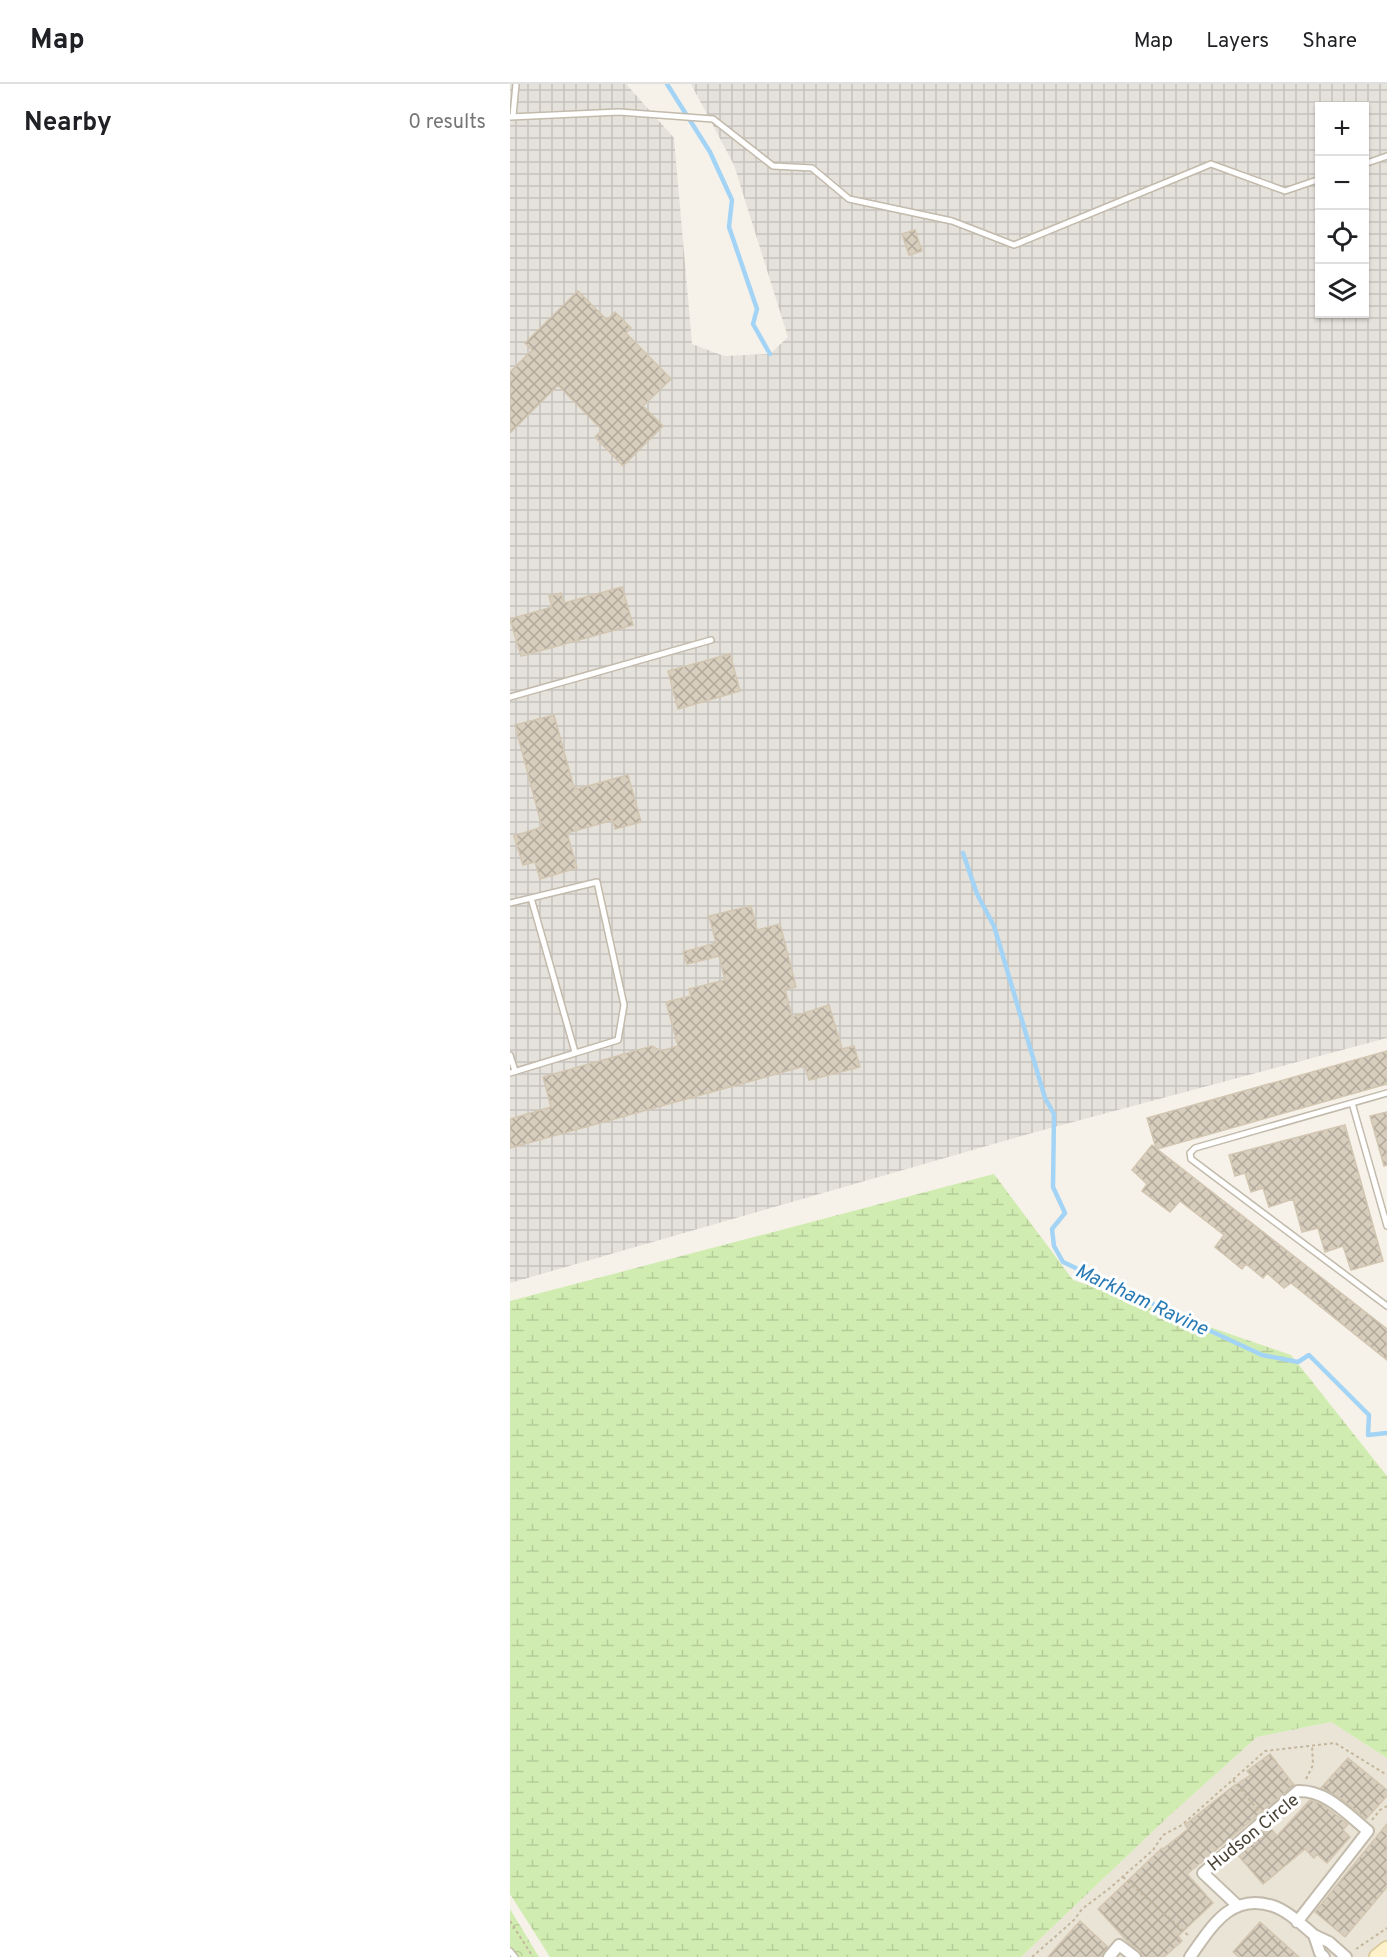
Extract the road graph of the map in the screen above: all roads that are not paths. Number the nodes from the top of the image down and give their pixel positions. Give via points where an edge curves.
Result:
1 (516, 84) edge
2 (511, 117) edge
3 (1387, 156) edge
4 (1369, 163) edge
5 (1315, 181) edge
6 (711, 640) dead end
7 (510, 697) edge
8 (531, 898) junction
9 (510, 903) edge
10 (575, 1052) junction
11 (510, 1055) edge
12 (512, 1072) edge
13 (1387, 1093) edge
14 (1352, 1103) junction
15 (1387, 1226) edge
16 (1387, 1306) edge
17 (1238, 1906) junction
18 (1297, 1922) junction
19 (1314, 1935) junction
20 (1387, 1949) edge
21 (510, 1951) edge
22 (1350, 1953) edge
23 (515, 1957) edge
24 (1109, 1957) edge
25 (1135, 1957) edge
26 (1190, 1957) edge
27 (1324, 1957) edge
28 (1377, 1957) edge

1 - 2 lane
2 - 5 lane via 619,112 713,119 773,166 812,168 849,199 952,221 1014,245 1211,164 1285,191
3 - 4 lane
6 - 7 lane
8 - 9 lane
8 - 10 lane
8 - 10 lane via 597,882 624,1005 618,1040
10 - 12 lane
11 - 12 lane
13 - 14 lane
14 - 15 lane
14 - 16 lane via 1195,1148 1191,1159
17 - 18 street via 1273,1906
17 - 18 street, Hudson Circle via 1203,1873 1298,1791 1323,1795 1368,1831
17 - 26 street via 1222,1914
18 - 19 street
19 - 22 street
19 - 27 street
20 - 28 street
21 - 23 lane
24 - 25 street via 1119,1945

